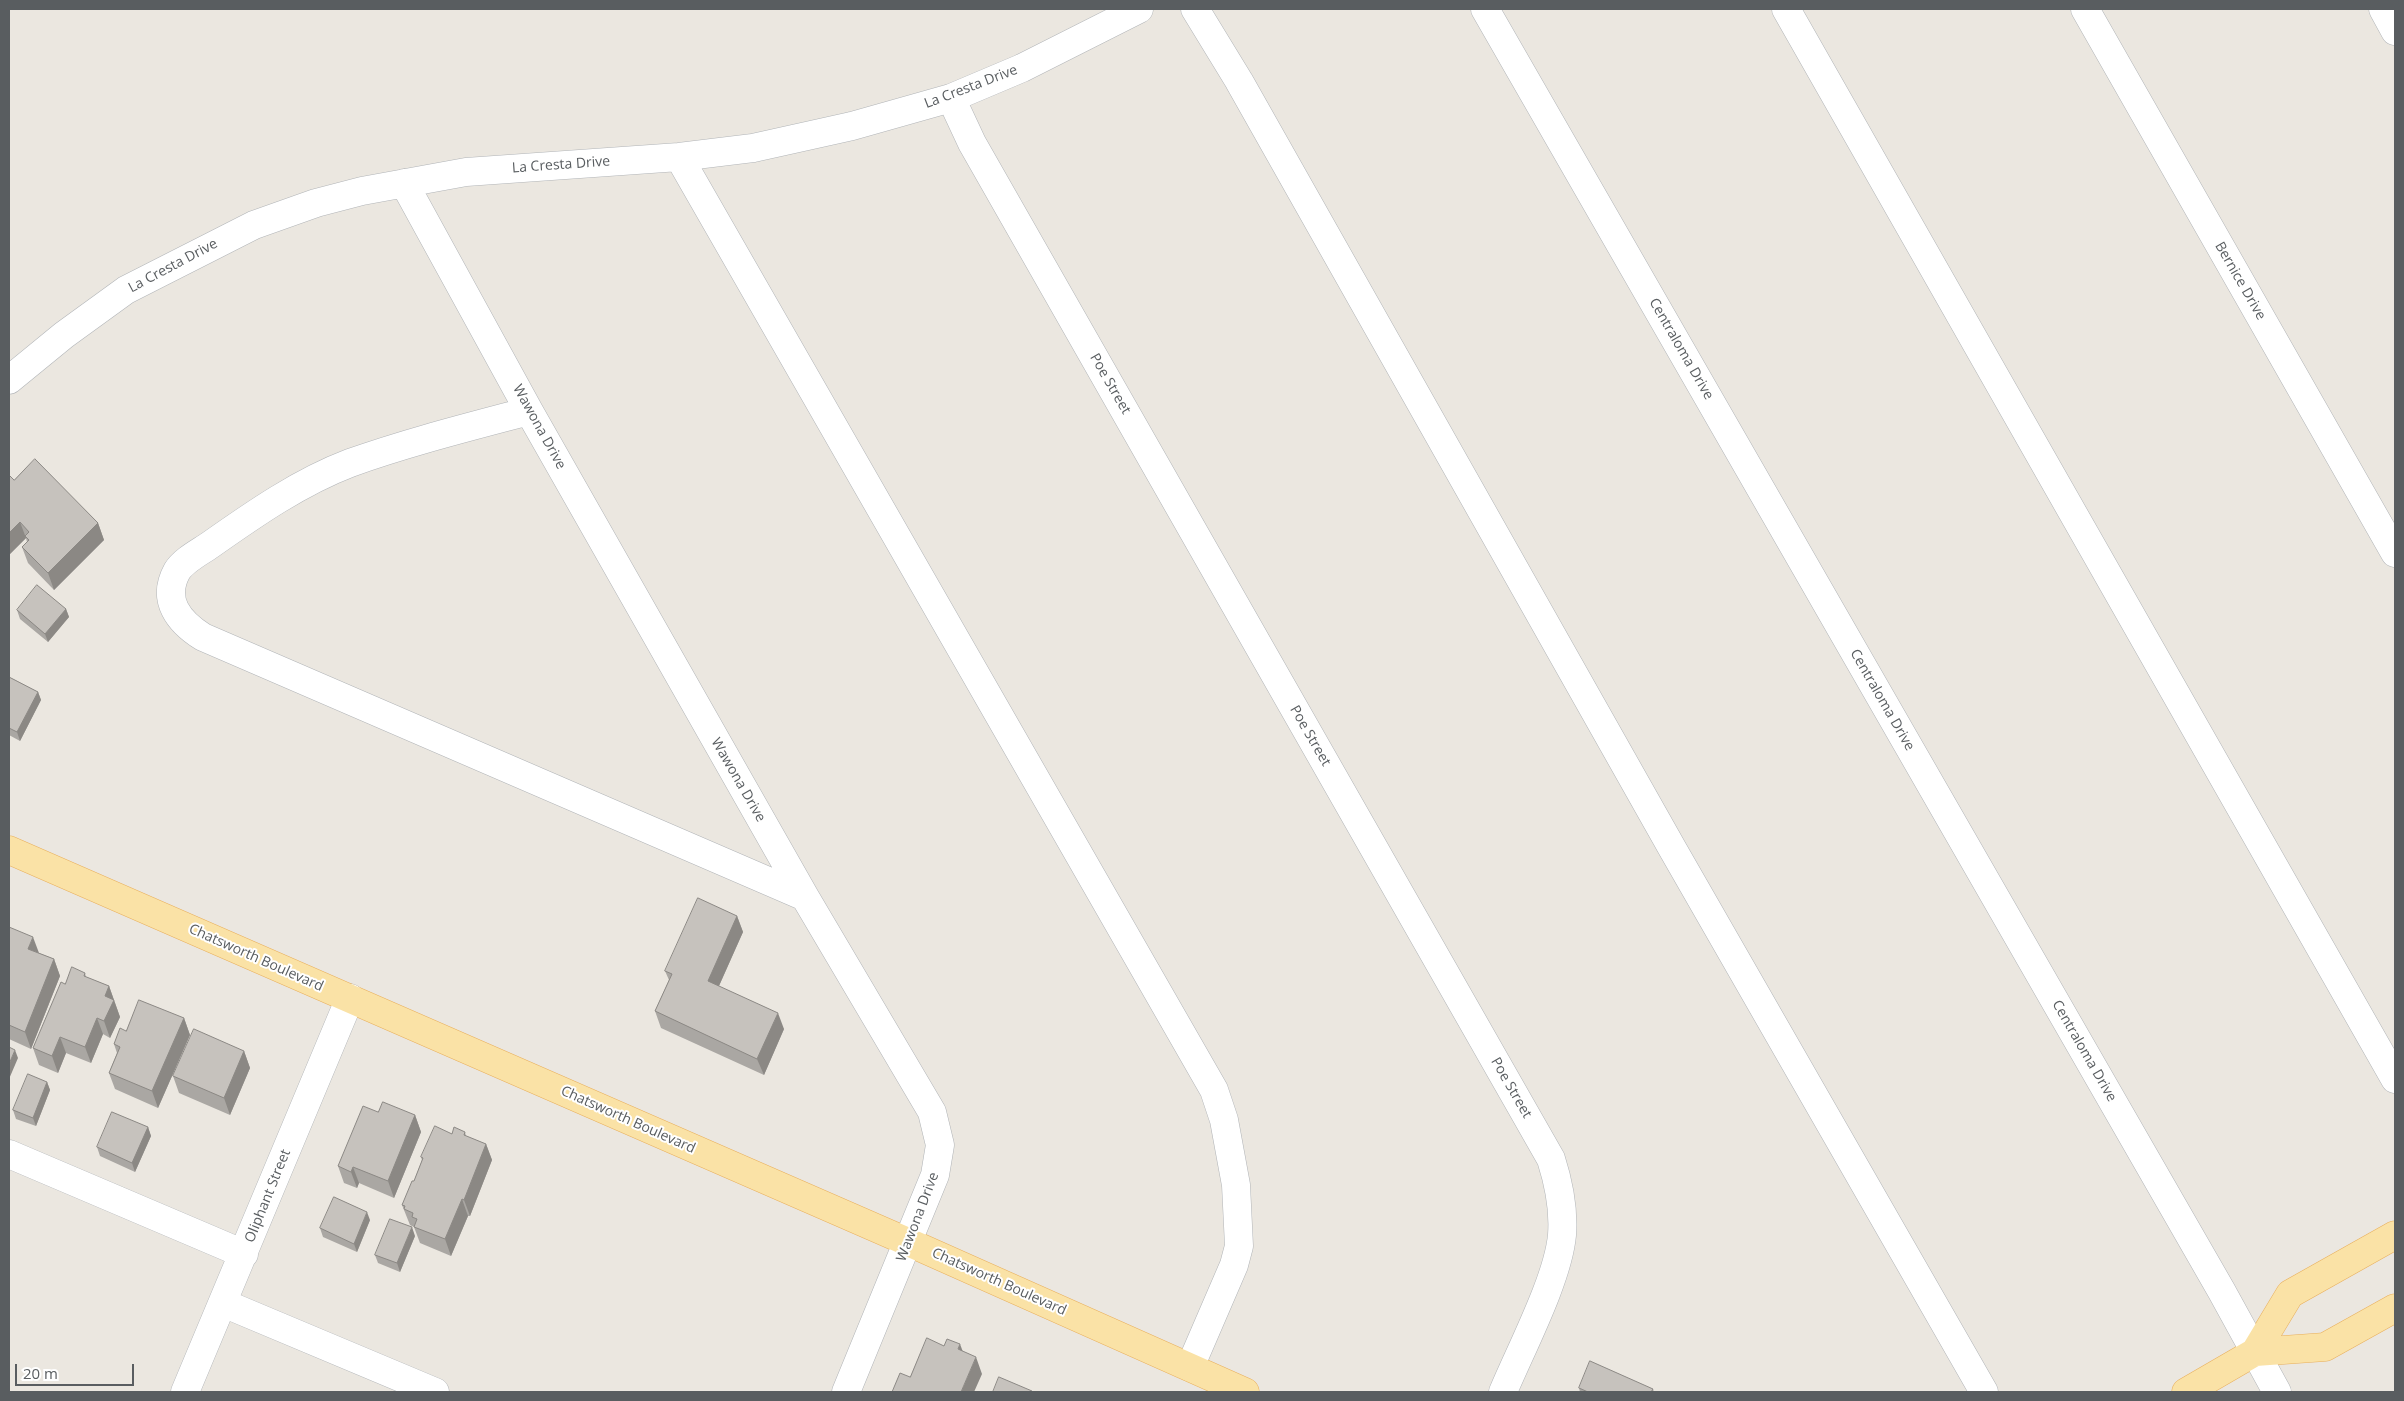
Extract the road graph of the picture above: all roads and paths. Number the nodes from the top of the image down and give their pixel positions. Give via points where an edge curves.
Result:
1 (1139, 9) edge
2 (1195, 9) edge
3 (1485, 9) edge
4 (1786, 9) edge
5 (2085, 9) edge
6 (2383, 9) edge
7 (2395, 31) edge
8 (951, 98) junction
9 (679, 157) junction
10 (404, 183) junction
11 (9, 380) edge
12 (529, 411) junction
13 (2395, 553) edge
14 (9, 850) edge
15 (805, 897) junction
16 (350, 998) junction
17 (2395, 1079) edge
18 (9, 1154) edge
19 (2395, 1235) edge
20 (908, 1242) junction
21 (244, 1254) junction
22 (223, 1303) junction
23 (2395, 1308) edge
24 (2255, 1352) junction
25 (1190, 1368) junction
26 (185, 1392) edge
27 (435, 1392) edge
28 (846, 1392) edge
29 (1245, 1392) edge
30 (1503, 1392) edge
31 (1984, 1392) edge
32 (2186, 1392) edge
33 (2277, 1392) edge

1 - 8 street, La Cresta Drive via 1022,68
2 - 31 street via 1240,81 1672,848
3 - 24 street, Centraloma Drive
4 - 17 street
5 - 13 street, Bernice Drive
6 - 7 street
8 - 9 street, La Cresta Drive via 852,126 753,148
8 - 30 street, Poe Street via 972,143 1551,1159 1561,1198 1562,1235 1544,1294
9 - 10 street, La Cresta Drive via 466,172
9 - 25 street via 1214,1090 1224,1120 1236,1185 1239,1246
10 - 11 street, La Cresta Drive via 316,203 254,225 194,254 126,290
10 - 12 street, Wawona Drive
12 - 15 street, Wawona Drive
12 - 15 street via 404,445 348,464 293,490 178,569 171,592 179,618 203,637
14 - 16 main road, Chatsworth Boulevard
15 - 20 street, Wawona Drive via 928,1102 936,1124 940,1146 938,1166
16 - 20 main road, Chatsworth Boulevard
16 - 21 street, Oliphant Street
18 - 21 street
19 - 24 main road via 2290,1294
20 - 25 main road, Chatsworth Boulevard
20 - 28 street, Wawona Drive
21 - 22 street, Oliphant Street
22 - 26 street, Oliphant Street
22 - 27 street
23 - 24 main road via 2325,1347
24 - 32 main road
24 - 33 street, Centraloma Drive
25 - 29 main road, Chatsworth Boulevard

